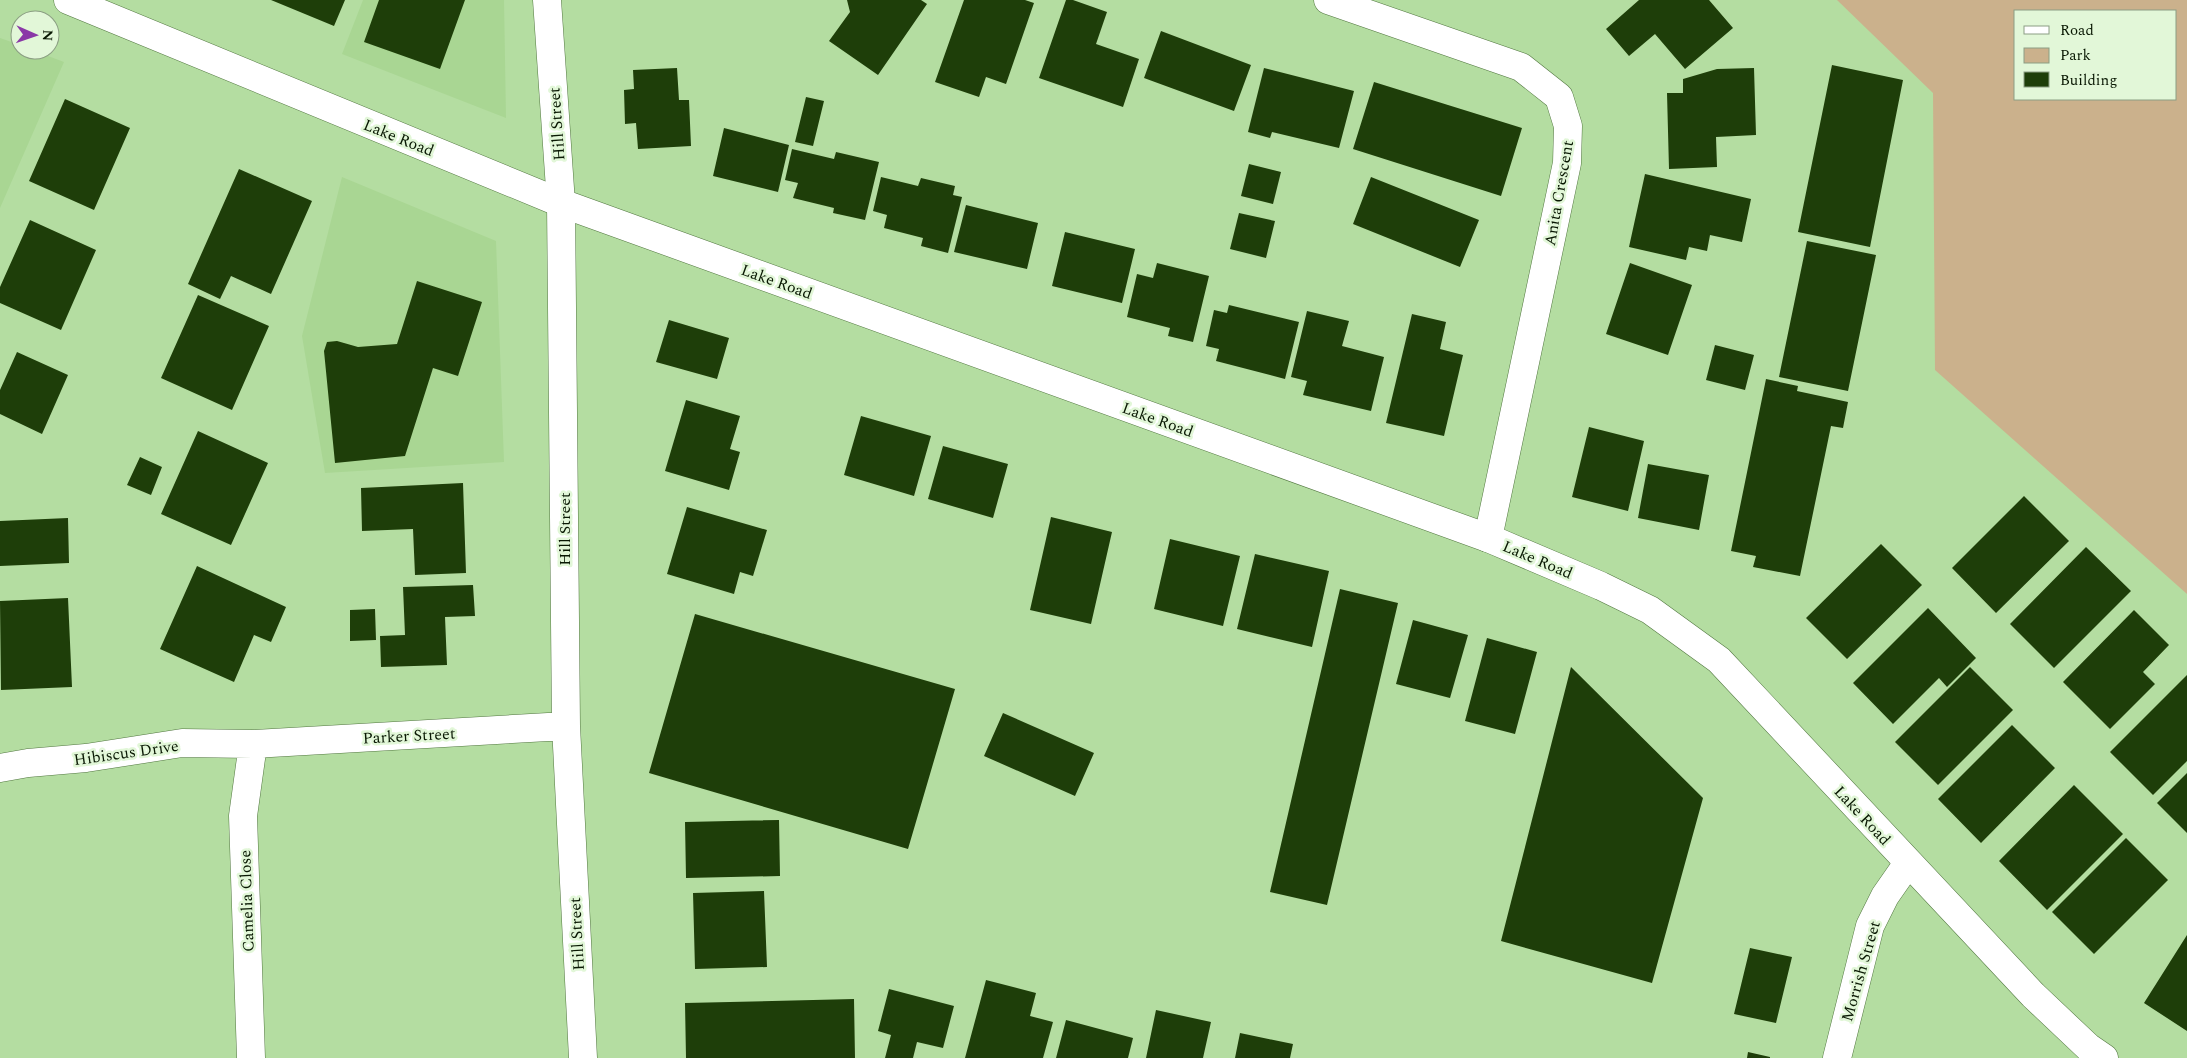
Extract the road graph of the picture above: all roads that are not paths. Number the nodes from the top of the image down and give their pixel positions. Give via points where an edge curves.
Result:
1 (68, 0) edge
2 (548, 0) edge
3 (1328, 0) edge
4 (561, 203) junction
5 (1488, 538) junction
6 (566, 726) junction
7 (253, 744) junction
8 (0, 768) edge
9 (1908, 863) junction
10 (251, 1058) edge
11 (583, 1058) edge
12 (1837, 1058) edge
13 (2104, 1058) edge

1 - 4 street, Lake Road
2 - 4 street, Hill Street
3 - 5 street, Anita Crescent via 1521,67 1559,97 1568,126 1566,162
4 - 5 street, Lake Road
4 - 6 street, Hill Street
5 - 9 street, Lake Road via 1650,610 1718,660
6 - 7 street, Parker Street
6 - 11 street, Hill Street
7 - 8 street, Hibiscus Drive via 182,743
7 - 10 street, Camelia Close via 243,816
9 - 12 street, Morrish Street via 1885,896 1870,926
9 - 13 street, Lake Road via 2033,994

